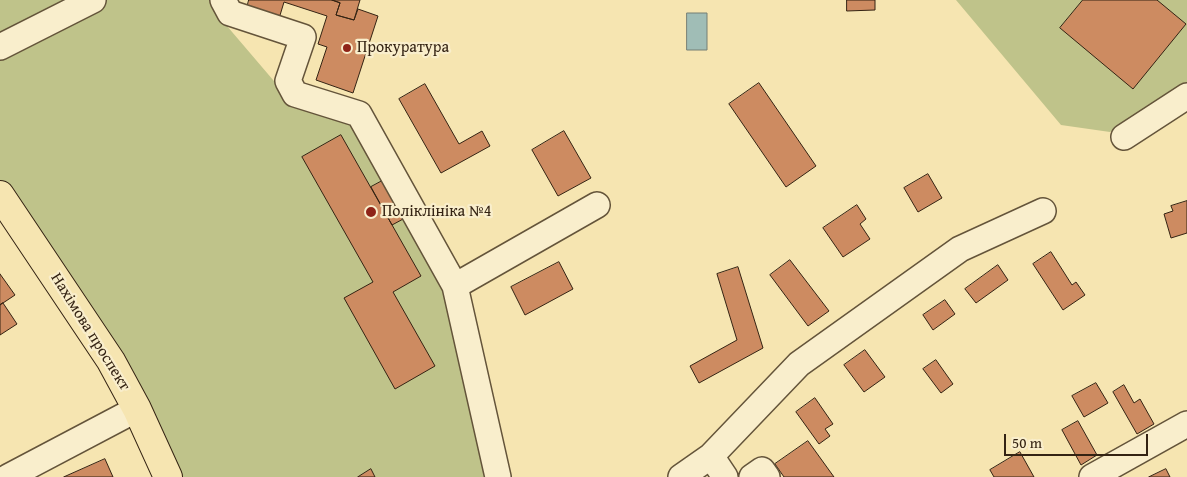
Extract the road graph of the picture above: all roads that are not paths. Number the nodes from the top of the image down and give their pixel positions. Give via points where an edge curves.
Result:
1 (93, 0) edge
2 (223, 0) edge
3 (0, 47) edge
4 (1187, 96) edge
5 (1124, 137) dead end
6 (0, 195) edge
7 (597, 205) dead end
8 (1043, 211) dead end
9 (455, 286) junction
10 (137, 409) junction
11 (1187, 424) edge
12 (711, 456) junction
13 (8, 477) edge
14 (168, 477) edge
15 (498, 477) edge
16 (680, 477) edge
17 (725, 477) edge
18 (752, 477) edge
19 (767, 477) edge
20 (1092, 477) edge

1 - 3 street
2 - 9 street via 230,13 303,37 288,81 295,94 359,114
4 - 5 street
6 - 10 main road, Нахімова проспект via 111,361
7 - 9 street
8 - 12 street via 960,248 799,364
9 - 15 street
10 - 13 street
10 - 14 main road, Нахімова проспект
11 - 20 street
12 - 16 street
12 - 17 street
18 - 19 street via 762,470

